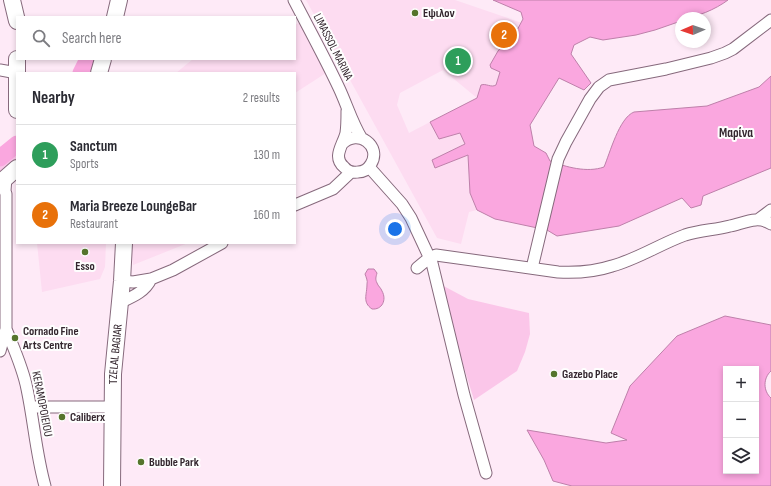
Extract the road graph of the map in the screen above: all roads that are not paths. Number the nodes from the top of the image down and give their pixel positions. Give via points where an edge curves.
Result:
1 (12, 0) edge
2 (119, 0) edge
3 (294, 0) edge
4 (114, 16) edge
5 (16, 17) edge
6 (771, 20) edge
7 (18, 60) edge
8 (103, 60) edge
9 (0, 70) edge
10 (17, 72) edge
11 (99, 72) edge
12 (16, 73) edge
13 (347, 106) junction
14 (362, 138) junction
15 (342, 144) junction
16 (369, 167) junction
17 (351, 172) junction
18 (8, 176) edge
19 (296, 205) edge
20 (771, 210) edge
21 (759, 219) junction
22 (771, 224) edge
23 (124, 244) edge
24 (220, 244) edge
25 (429, 258) junction
26 (3, 266) edge
27 (417, 268) dead end
28 (532, 268) junction
29 (152, 279) junction
30 (122, 281) junction
31 (119, 303) junction
32 (3, 335) edge
33 (0, 351) edge
34 (31, 407) junction
35 (112, 407) junction
36 (113, 466) junction
37 (484, 474) dead end
38 (45, 486) edge
39 (112, 486) edge
40 (117, 486) edge

1 - 5 main road
2 - 4 main road
3 - 13 street, LIMASSOL MARINA
6 - 28 street via 733,49 718,55 604,82 590,99 558,159
7 - 10 main road
8 - 11 main road
9 - 12 street
13 - 14 street, LIMASSOL MARINA
13 - 15 street, LIMASSOL MARINA via 346,129
14 - 15 street via 352,138
14 - 16 street, LIMASSOL MARINA via 373,150 373,159
15 - 17 street, LIMASSOL MARINA via 338,158
16 - 17 street via 360,172
16 - 25 street via 408,213
17 - 19 street via 333,189
18 - 26 street via 5,191
20 - 21 street
21 - 22 street
21 - 28 street via 687,235 628,261 592,271 571,273
23 - 30 main road, TZELAL BAGIAR
24 - 29 street
25 - 27 street
25 - 28 street via 436,255
25 - 37 street via 428,264 460,397
26 - 32 street
29 - 30 street
29 - 31 street via 148,287
30 - 31 main road, TZELAL BAGIAR
31 - 35 main road, TZELAL BAGIAR
32 - 33 street
32 - 34 street, KERAMOPOIEIOU via 22,367
34 - 35 street
34 - 38 street, KERAMOPOIEIOU
35 - 36 main road, TZELAL BAGIAR
36 - 39 main road, TZELAL BAGIAR
36 - 40 main road, TZELAL BAGIAR

